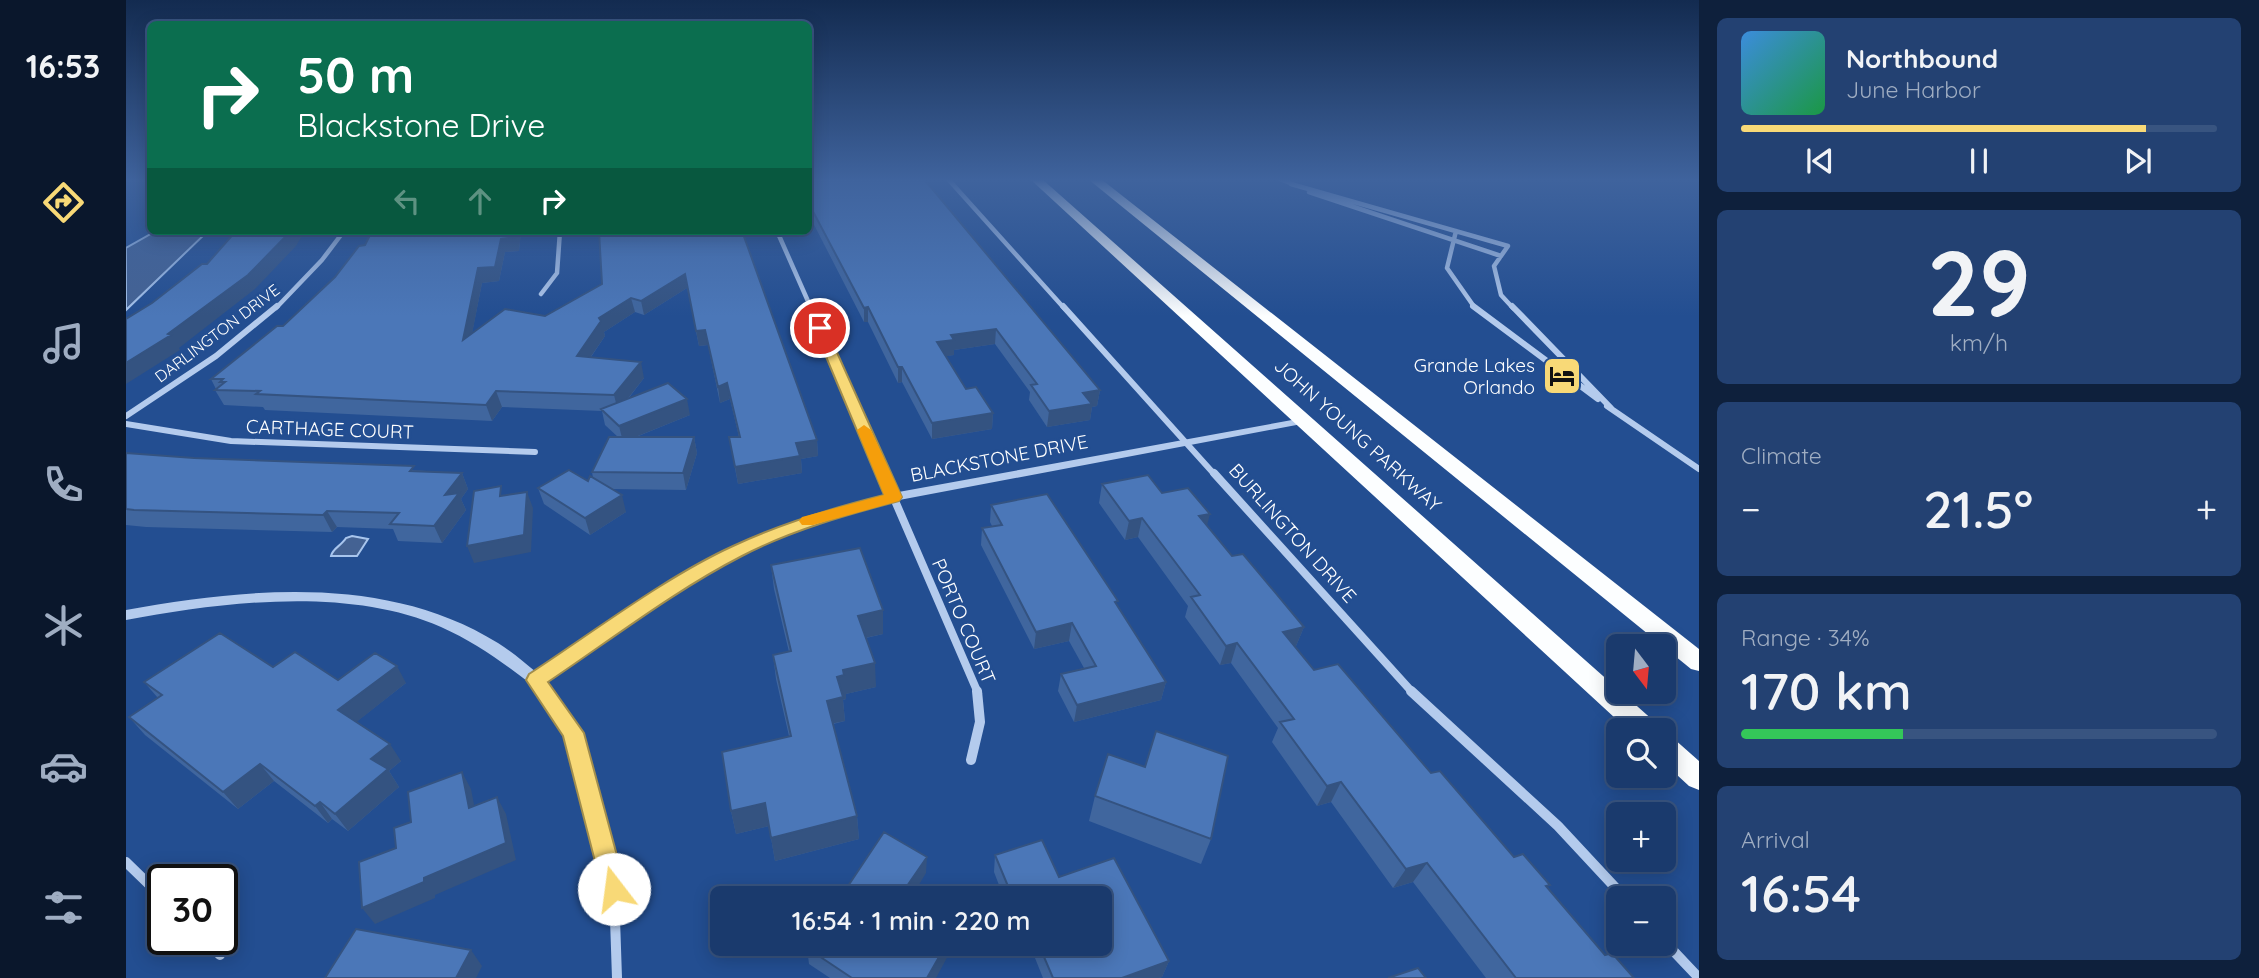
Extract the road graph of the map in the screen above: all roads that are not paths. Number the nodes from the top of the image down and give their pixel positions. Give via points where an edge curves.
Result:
1 (989, 225) edge
2 (1086, 225) edge
3 (1151, 225) edge
4 (1403, 225) edge
5 (1434, 225) edge
6 (1456, 231) junction
7 (341, 235) edge
8 (560, 235) edge
9 (779, 235) edge
10 (1453, 241) junction
11 (1501, 256) junction
12 (541, 294) dead end
13 (1611, 408) junction
14 (126, 416) edge
15 (1303, 421) junction
16 (126, 424) edge
17 (1187, 443) junction
18 (535, 452) dead end
19 (1699, 469) edge
20 (894, 497) junction
21 (126, 615) edge
22 (1699, 662) edge
23 (536, 680) junction
24 (1633, 718) edge
25 (1676, 757) edge
26 (971, 761) dead end
27 (1699, 778) edge
28 (126, 862) edge
29 (147, 882) edge
30 (1614, 886) edge
31 (1676, 953) edge
32 (618, 978) edge
33 (1699, 978) edge

1 - 17 street, BURLINGTON DRIVE
2 - 15 highway, JOHN YOUNG PARKWAY
3 - 22 highway, JOHN YOUNG PARKWAY
4 - 10 street
5 - 6 street
6 - 10 street
6 - 11 street via 1508,246
7 - 14 street, DARLINGTON DRIVE via 278,309
8 - 12 street via 558,272
9 - 20 street, PORTO COURT
10 - 11 street
10 - 13 street via 1447,268 1477,311
11 - 13 street via 1494,266 1501,295
13 - 19 street
15 - 17 street, BLACKSTONE DRIVE
15 - 24 highway, JOHN YOUNG PARKWAY
16 - 18 street, CARTHAGE COURT via 231,441
17 - 20 street, BLACKSTONE DRIVE
17 - 30 street, BURLINGTON DRIVE via 1418,699 1558,826
20 - 23 street, BLACKSTONE DRIVE via 817,518 737,551
20 - 26 street, PORTO COURT via 980,701 979,741
21 - 23 street via 261,597 367,601 423,614 474,634
23 - 32 street via 573,733 614,889
25 - 27 highway
28 - 29 street
31 - 33 street

